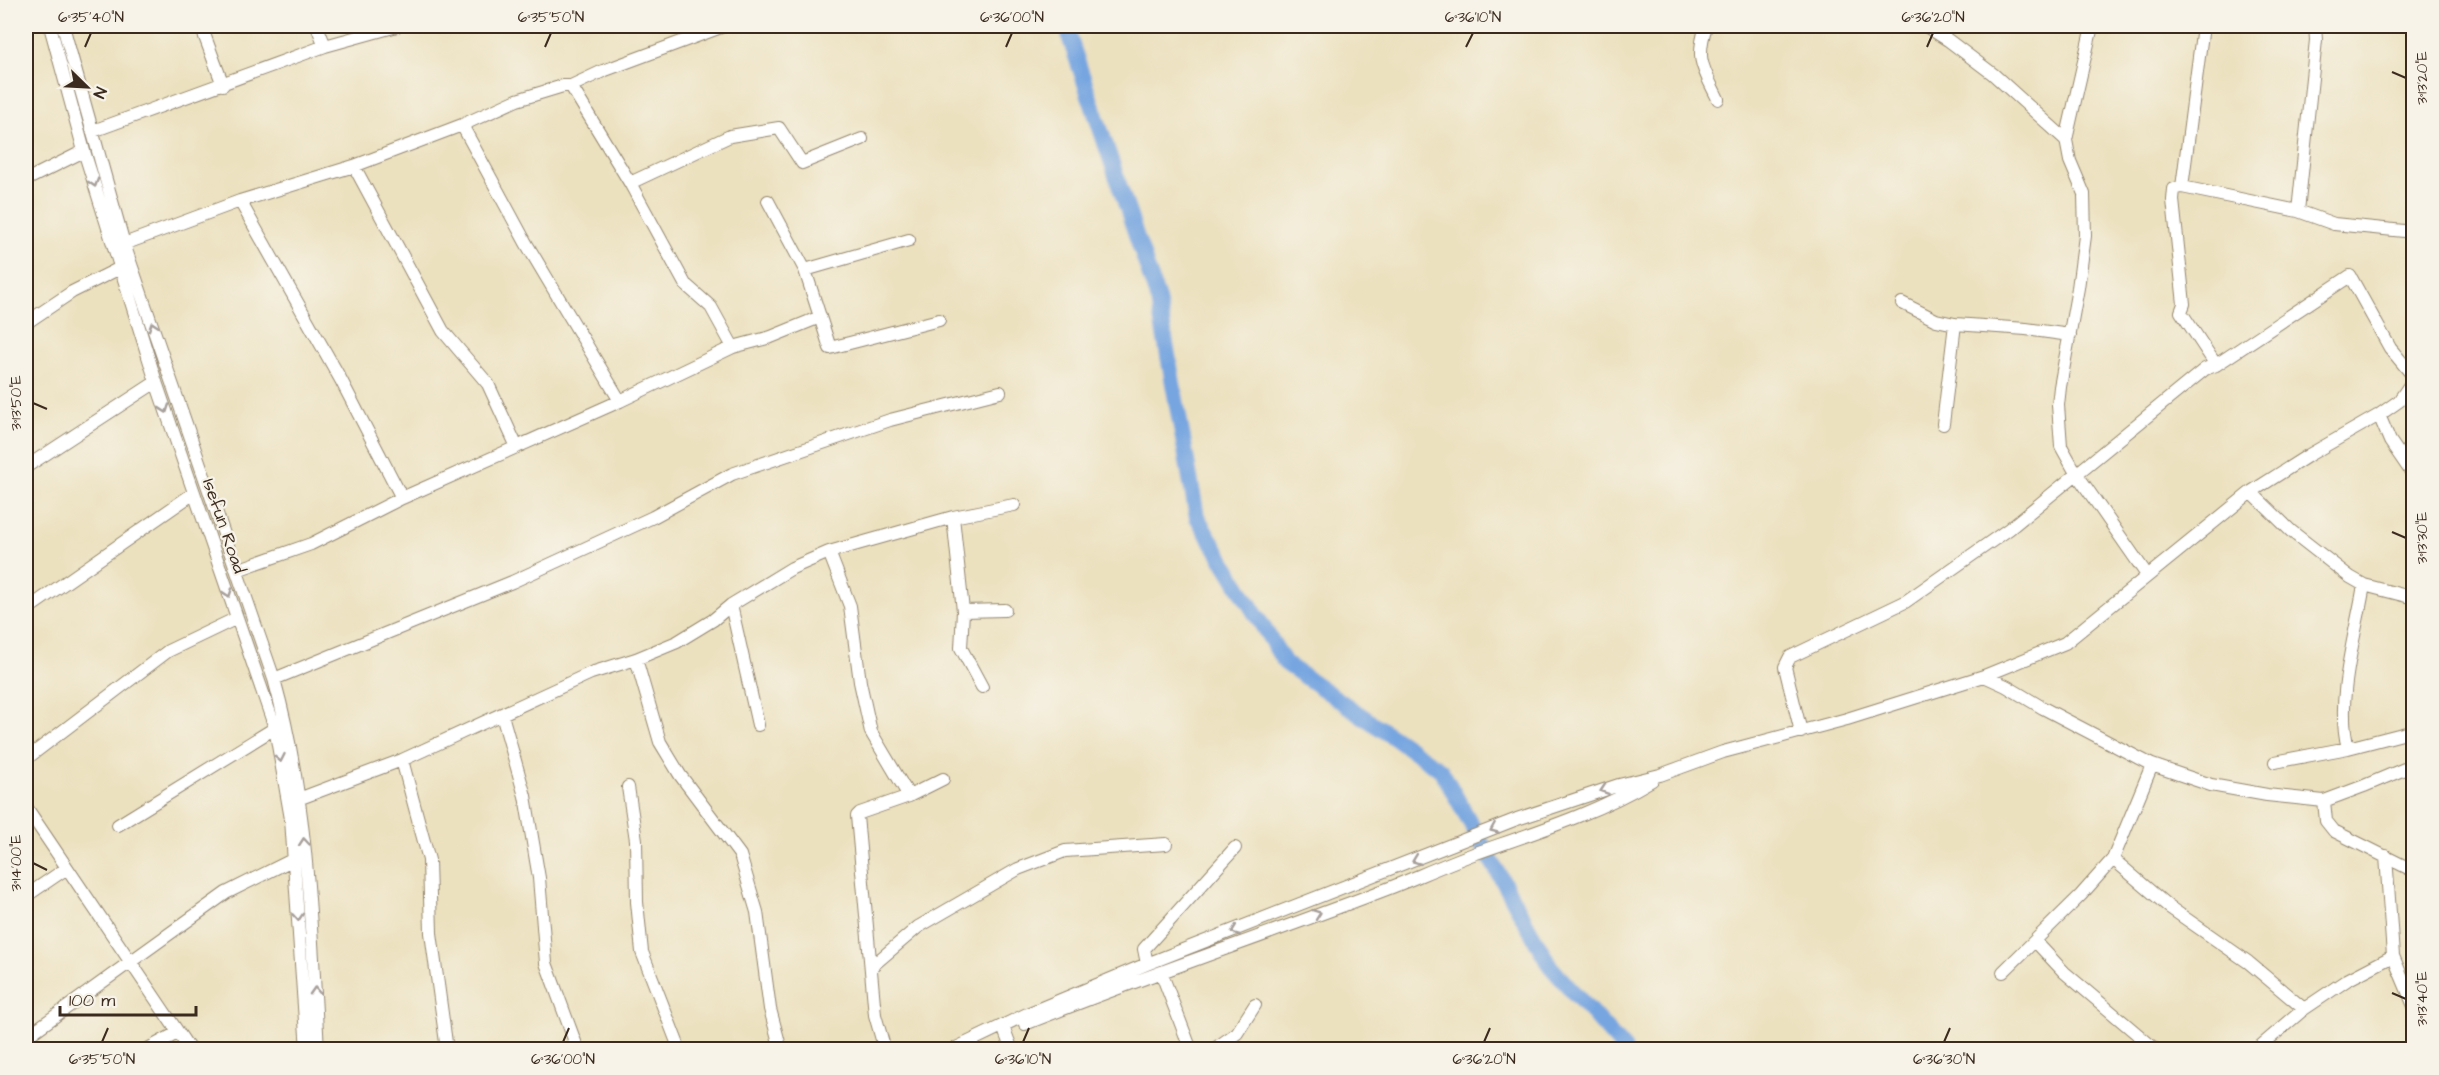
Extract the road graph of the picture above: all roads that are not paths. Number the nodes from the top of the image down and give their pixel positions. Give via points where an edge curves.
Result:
1 (50, 26) edge
2 (63, 26) edge
3 (201, 26) edge
4 (317, 26) edge
5 (397, 26) edge
6 (724, 26) edge
7 (1706, 26) edge
8 (1926, 26) edge
9 (2092, 26) edge
10 (2203, 26) edge
11 (2315, 26) edge
12 (324, 46) junction
13 (223, 85) junction
14 (571, 86) junction
15 (1718, 99) dead end
16 (462, 124) junction
17 (93, 131) junction
18 (862, 139) dead end
19 (2066, 140) junction
20 (84, 151) junction
21 (354, 166) junction
22 (26, 180) edge
23 (630, 183) junction
24 (2182, 187) junction
25 (240, 201) junction
26 (768, 201) dead end
27 (2298, 211) junction
28 (2414, 232) edge
29 (909, 240) dead end
30 (124, 244) junction
31 (120, 268) junction
32 (806, 270) junction
33 (1902, 303) dead end
34 (820, 317) junction
35 (939, 320) dead end
36 (26, 323) edge
37 (1955, 324) junction
38 (2070, 335) junction
39 (733, 347) junction
40 (2216, 365) junction
41 (2414, 378) edge
42 (156, 382) junction
43 (999, 392) dead end
44 (620, 401) junction
45 (2379, 415) junction
46 (1942, 424) dead end
47 (517, 447) junction
48 (26, 467) edge
49 (2076, 473) junction
50 (2414, 476) edge
51 (2251, 492) junction
52 (194, 493) junction
53 (402, 498) junction
54 (1014, 505) dead end
55 (953, 517) junction
56 (829, 552) junction
57 (237, 570) junction
58 (2147, 575) junction
59 (2364, 585) junction
60 (2414, 598) edge
61 (730, 605) junction
62 (26, 610) edge
63 (1005, 610) dead end
64 (963, 611) junction
65 (237, 618) junction
66 (636, 659) junction
67 (1984, 676) junction
68 (274, 679) junction
69 (982, 687) dead end
70 (502, 715) junction
71 (758, 725) dead end
72 (275, 728) junction
73 (2414, 731) edge
74 (1801, 732) junction
75 (2348, 748) junction
76 (26, 759) edge
77 (402, 760) junction
78 (2275, 762) dead end
79 (2152, 765) junction
80 (2414, 765) edge
81 (1660, 775) junction
82 (943, 779) dead end
83 (627, 787) dead end
84 (909, 796) junction
85 (294, 801) junction
86 (2324, 801) junction
87 (26, 807) edge
88 (118, 825) dead end
89 (1166, 844) dead end
90 (1235, 848) dead end
91 (2386, 856) junction
92 (294, 859) junction
93 (2113, 859) junction
94 (67, 867) junction
95 (2414, 871) edge
96 (26, 896) edge
97 (2036, 942) junction
98 (2393, 956) junction
99 (131, 961) junction
100 (1148, 964) junction
101 (871, 967) junction
102 (1161, 972) junction
103 (2003, 972) dead end
104 (1255, 1005) dead end
105 (2414, 1006) edge
106 (2304, 1009) junction
107 (1005, 1032) junction
108 (177, 1033) junction
109 (26, 1037) edge
110 (2262, 1048) edge
111 (146, 1050) edge
112 (190, 1050) edge
113 (307, 1050) edge
114 (318, 1050) edge
115 (447, 1050) edge
116 (578, 1050) edge
117 (680, 1050) edge
118 (781, 1050) edge
119 (885, 1050) edge
120 (952, 1050) edge
121 (969, 1050) edge
122 (1012, 1050) edge
123 (1191, 1050) edge
124 (1214, 1050) edge
125 (2156, 1050) edge

1 - 20 street, Isefun Road
2 - 17 street, Isefun Road
3 - 13 street
4 - 12 street
5 - 12 street
6 - 14 street
7 - 15 street via 1700,62
8 - 19 street via 1993,74
9 - 19 street
10 - 24 street
11 - 27 street
12 - 13 street
13 - 17 street
14 - 16 street via 517,100
14 - 23 street
16 - 21 street
16 - 44 street via 526,243
17 - 30 street, Isefun Road
18 - 23 street via 802,163 779,128 730,136
19 - 38 street via 2084,194 2085,219
20 - 22 street
20 -> 31 street, Isefun Road
21 - 25 street
21 - 47 street via 443,330 488,384
23 - 39 street via 685,284 711,307
24 - 27 street
24 - 40 street via 2174,189 2173,200 2184,303 2181,312
25 - 30 street
25 - 53 street
26 - 32 street
27 - 28 street via 2334,224
29 - 32 street
57 -> 30 street, Isefun Road
31 - 36 street via 72,292
31 - 42 street, Isefun Road
32 - 34 street
33 - 37 street via 1936,320
34 - 35 street via 830,348
34 - 39 street
37 - 38 street
37 - 46 street
38 - 49 street via 2060,387 2059,428 2061,446
39 - 44 street
40 - 41 street via 2350,276 2390,348
40 - 49 street via 2205,369
41 - 45 street via 2398,400
42 - 48 street
42 -> 52 street, Isefun Road
43 - 68 street via 863,428 732,474 653,517 513,582
44 - 47 street
45 - 50 street via 2390,441
45 - 51 street
47 - 53 street
49 - 58 street
49 - 74 street via 2009,530 1905,602 1790,657 1785,667
51 - 58 street
51 - 59 street via 2291,531
52 - 62 street
52 -> 65 street, Isefun Road
53 - 57 street via 311,544
54 - 55 street
55 - 56 street
55 - 64 street
56 - 61 street via 792,568
56 - 84 street via 850,606 871,732
57 - 68 street, Isefun Road
58 - 67 street via 2065,643
59 - 60 street
59 - 75 street via 2343,726
61 - 66 street via 677,642
61 - 71 street
63 - 64 street
64 - 69 street via 961,648
65 - 72 street, Isefun Road
65 - 76 street via 168,651
66 - 70 street via 591,673
66 - 118 street via 660,742 740,855 757,912 770,1010
67 - 74 street
67 - 79 street
68 - 85 street, Isefun Road via 289,731
70 - 77 street
70 - 116 street via 525,796 539,878 546,963
72 -> 85 street, Isefun Road
72 - 88 street
73 - 75 street
74 - 81 street via 1723,752
75 - 78 street
77 - 85 street
77 - 115 street via 429,860 431,933
79 - 86 street via 2211,785
79 - 93 street
80 - 86 street
81 -> 100 street via 1517,819
102 -> 81 street via 1621,799
82 - 84 street
83 - 117 street via 636,840 642,952
84 - 101 street via 857,816
85 - 92 street, Isefun Road
114 -> 85 street, Isefun Road via 311,921
86 - 91 street via 2326,821 2334,831
87 - 94 street
89 - 101 street via 1065,852 1018,869 918,927
90 - 100 street via 1144,949
91 - 95 street
91 - 98 street
92 - 99 street via 226,893
92 -> 113 street, Isefun Road
93 - 97 street
93 - 106 street via 2169,907 2248,962
94 - 96 street
94 - 99 street
97 - 103 street
97 - 125 street via 2064,972
98 - 105 street
98 - 106 street
99 - 108 street
99 - 109 street
100 - 120 street
101 - 119 street via 875,1015
102 - 107 street
102 - 123 street
104 - 124 street via 1237,1034
106 - 110 street
107 - 121 street
107 - 122 street
108 - 111 street
108 - 112 street

